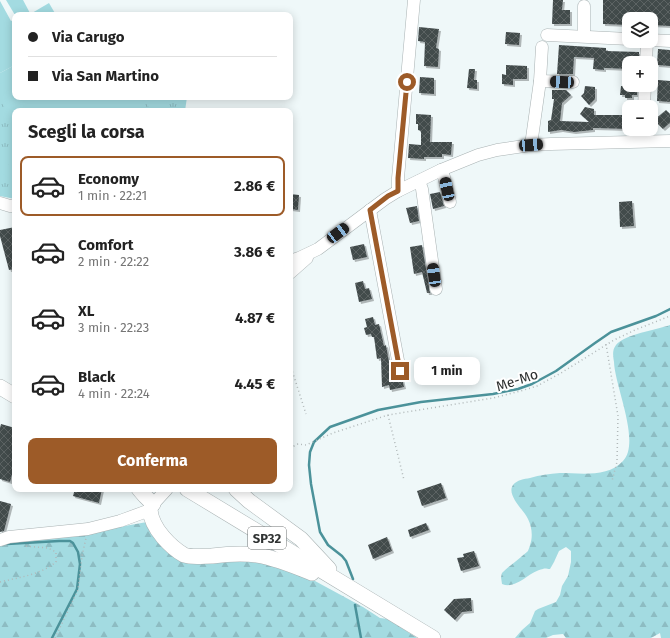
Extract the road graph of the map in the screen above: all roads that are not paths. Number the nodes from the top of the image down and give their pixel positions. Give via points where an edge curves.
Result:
1 (414, 0) edge
2 (584, 6) dead end
3 (546, 35) dead end
4 (584, 36) junction
5 (622, 39) edge
6 (658, 40) edge
7 (670, 41) edge
8 (542, 47) dead end
9 (540, 81) junction
10 (573, 82) dead end
11 (670, 141) edge
12 (531, 145) junction
13 (441, 170) junction
14 (419, 181) junction
15 (398, 191) junction
16 (450, 202) dead end
17 (0, 203) edge
18 (12, 206) edge
19 (370, 210) junction
20 (313, 251) junction
21 (293, 260) edge
22 (293, 270) edge
23 (436, 289) dead end
24 (400, 371) dead end
25 (0, 387) edge
26 (12, 393) edge
27 (142, 492) edge
28 (164, 492) edge
29 (192, 492) edge
30 (239, 492) edge
31 (152, 507) junction
32 (5, 538) edge
33 (348, 586) junction
34 (387, 610) junction
35 (433, 638) edge

1 - 15 street
2 - 4 street
3 - 4 street
4 - 5 street
6 - 7 street
8 - 9 street
9 - 10 street
9 - 12 street
11 - 12 street
12 - 13 street via 484,153
13 - 14 street
13 - 16 street
14 - 15 street
14 - 23 street
15 - 19 street
17 - 18 street
19 - 20 street
19 - 24 street
20 - 21 street
20 - 22 street
25 - 26 main road
27 - 31 main road
28 - 31 street
29 - 33 main road, SP32
30 - 33 main road via 301,539 323,564
31 - 32 street via 120,521 88,529
31 - 34 main road via 152,520 161,534 175,549 184,554 195,557 242,554 268,558 298,567 377,610
33 - 34 main road, SP32
34 - 35 main road, SP32

